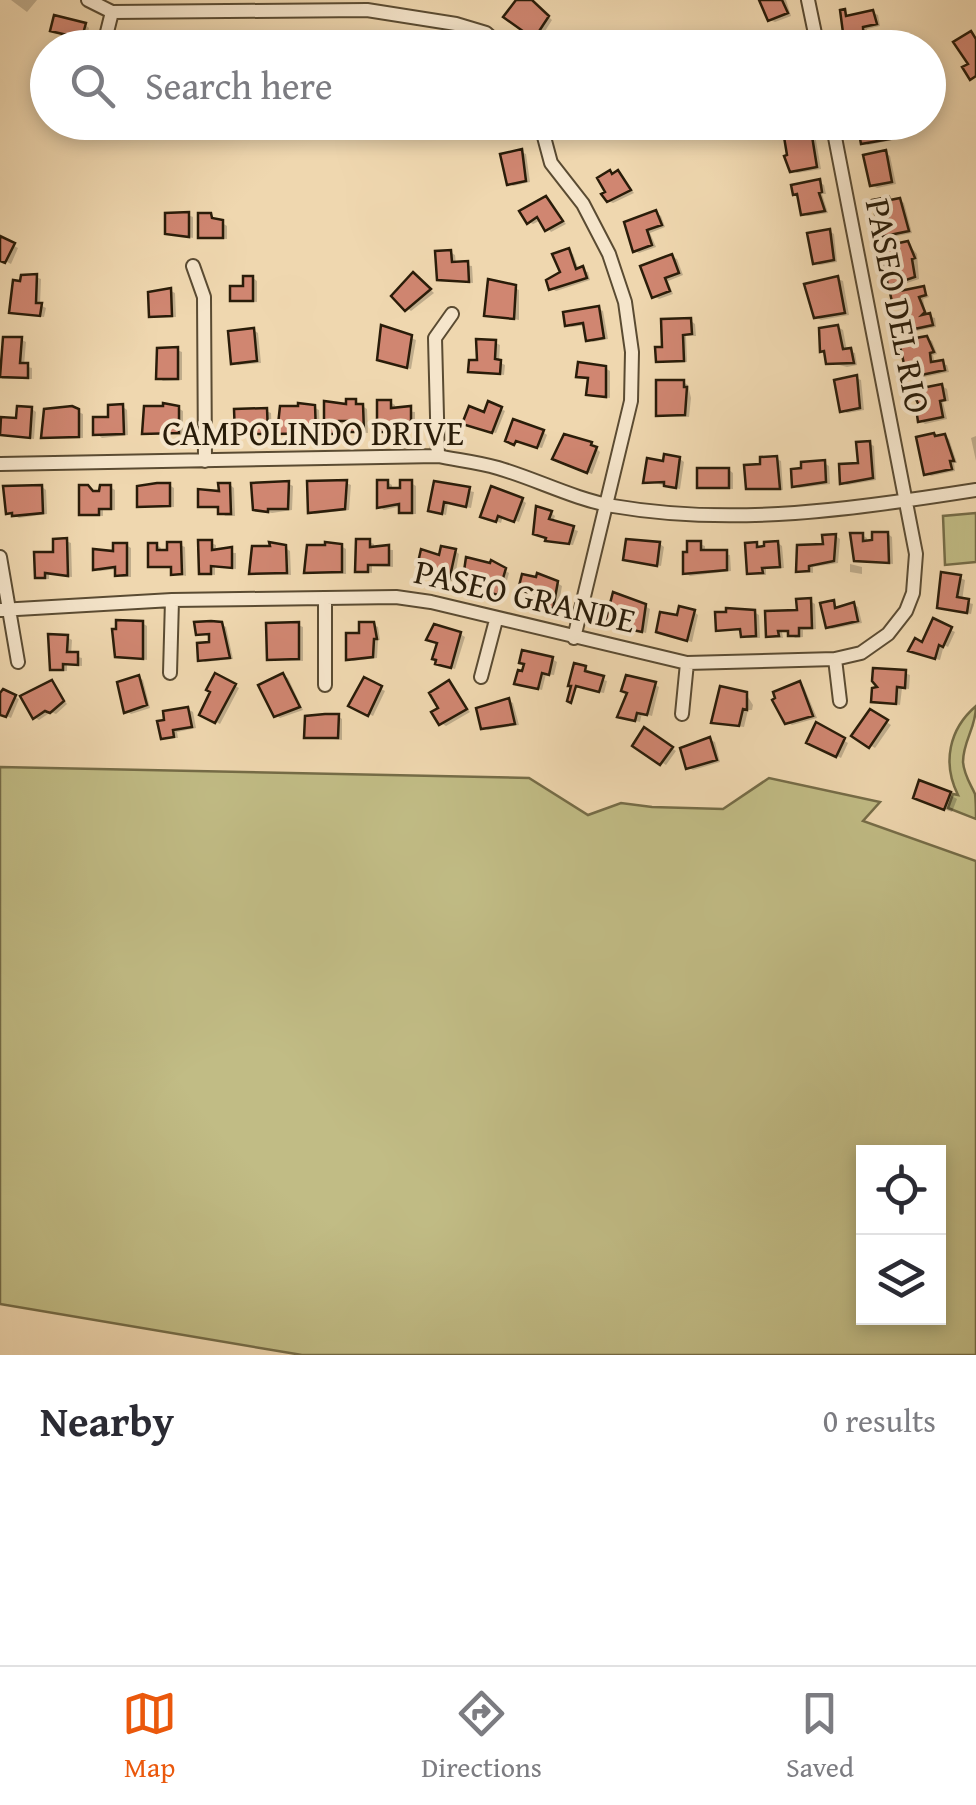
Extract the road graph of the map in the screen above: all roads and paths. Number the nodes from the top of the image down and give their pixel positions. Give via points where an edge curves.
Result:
1 (88, 0) edge
2 (808, 0) edge
3 (279, 5) edge
4 (112, 12) junction
5 (108, 30) edge
6 (474, 30) edge
7 (814, 30) edge
8 (545, 140) edge
9 (835, 140) edge
10 (193, 266) dead end
11 (452, 314) dead end
12 (438, 456) junction
13 (205, 461) junction
14 (0, 464) edge
15 (976, 490) edge
16 (905, 501) junction
17 (607, 505) junction
18 (0, 557) edge
19 (325, 598) junction
20 (172, 600) junction
21 (5, 610) edge
22 (496, 620) junction
23 (574, 638) junction
24 (835, 659) junction
25 (18, 662) dead end
26 (687, 663) junction
27 (170, 673) dead end
28 (482, 677) dead end
29 (325, 684) dead end
30 (840, 701) dead end
31 (682, 714) dead end

1 - 4 street
2 - 7 street
3 - 4 street
3 - 6 street via 367,10
4 - 5 street
8 - 17 street via 551,163 583,204 608,254 625,302 631,401
9 - 16 street, PASEO DEL RIO
10 - 13 street via 204,296
11 - 12 street via 435,338
12 - 13 street, CAMPOLINDO DRIVE
12 - 17 street, CAMPOLINDO DRIVE via 494,466
13 - 14 street, CAMPOLINDO DRIVE
15 - 16 street, CAMPOLINDO DRIVE
16 - 17 street, CAMPOLINDO DRIVE via 717,517
16 - 24 street, PASEO GRANDE via 916,554 906,611 888,634
17 - 23 street
18 - 21 street
19 - 20 street, PASEO GRANDE
19 - 22 street, PASEO GRANDE via 396,597
19 - 29 street
20 - 21 street, PASEO GRANDE
20 - 27 street
21 - 25 street
22 - 23 street, PASEO GRANDE
22 - 28 street
23 - 26 street, PASEO GRANDE
24 - 26 street, PASEO GRANDE
24 - 30 street
26 - 31 street

